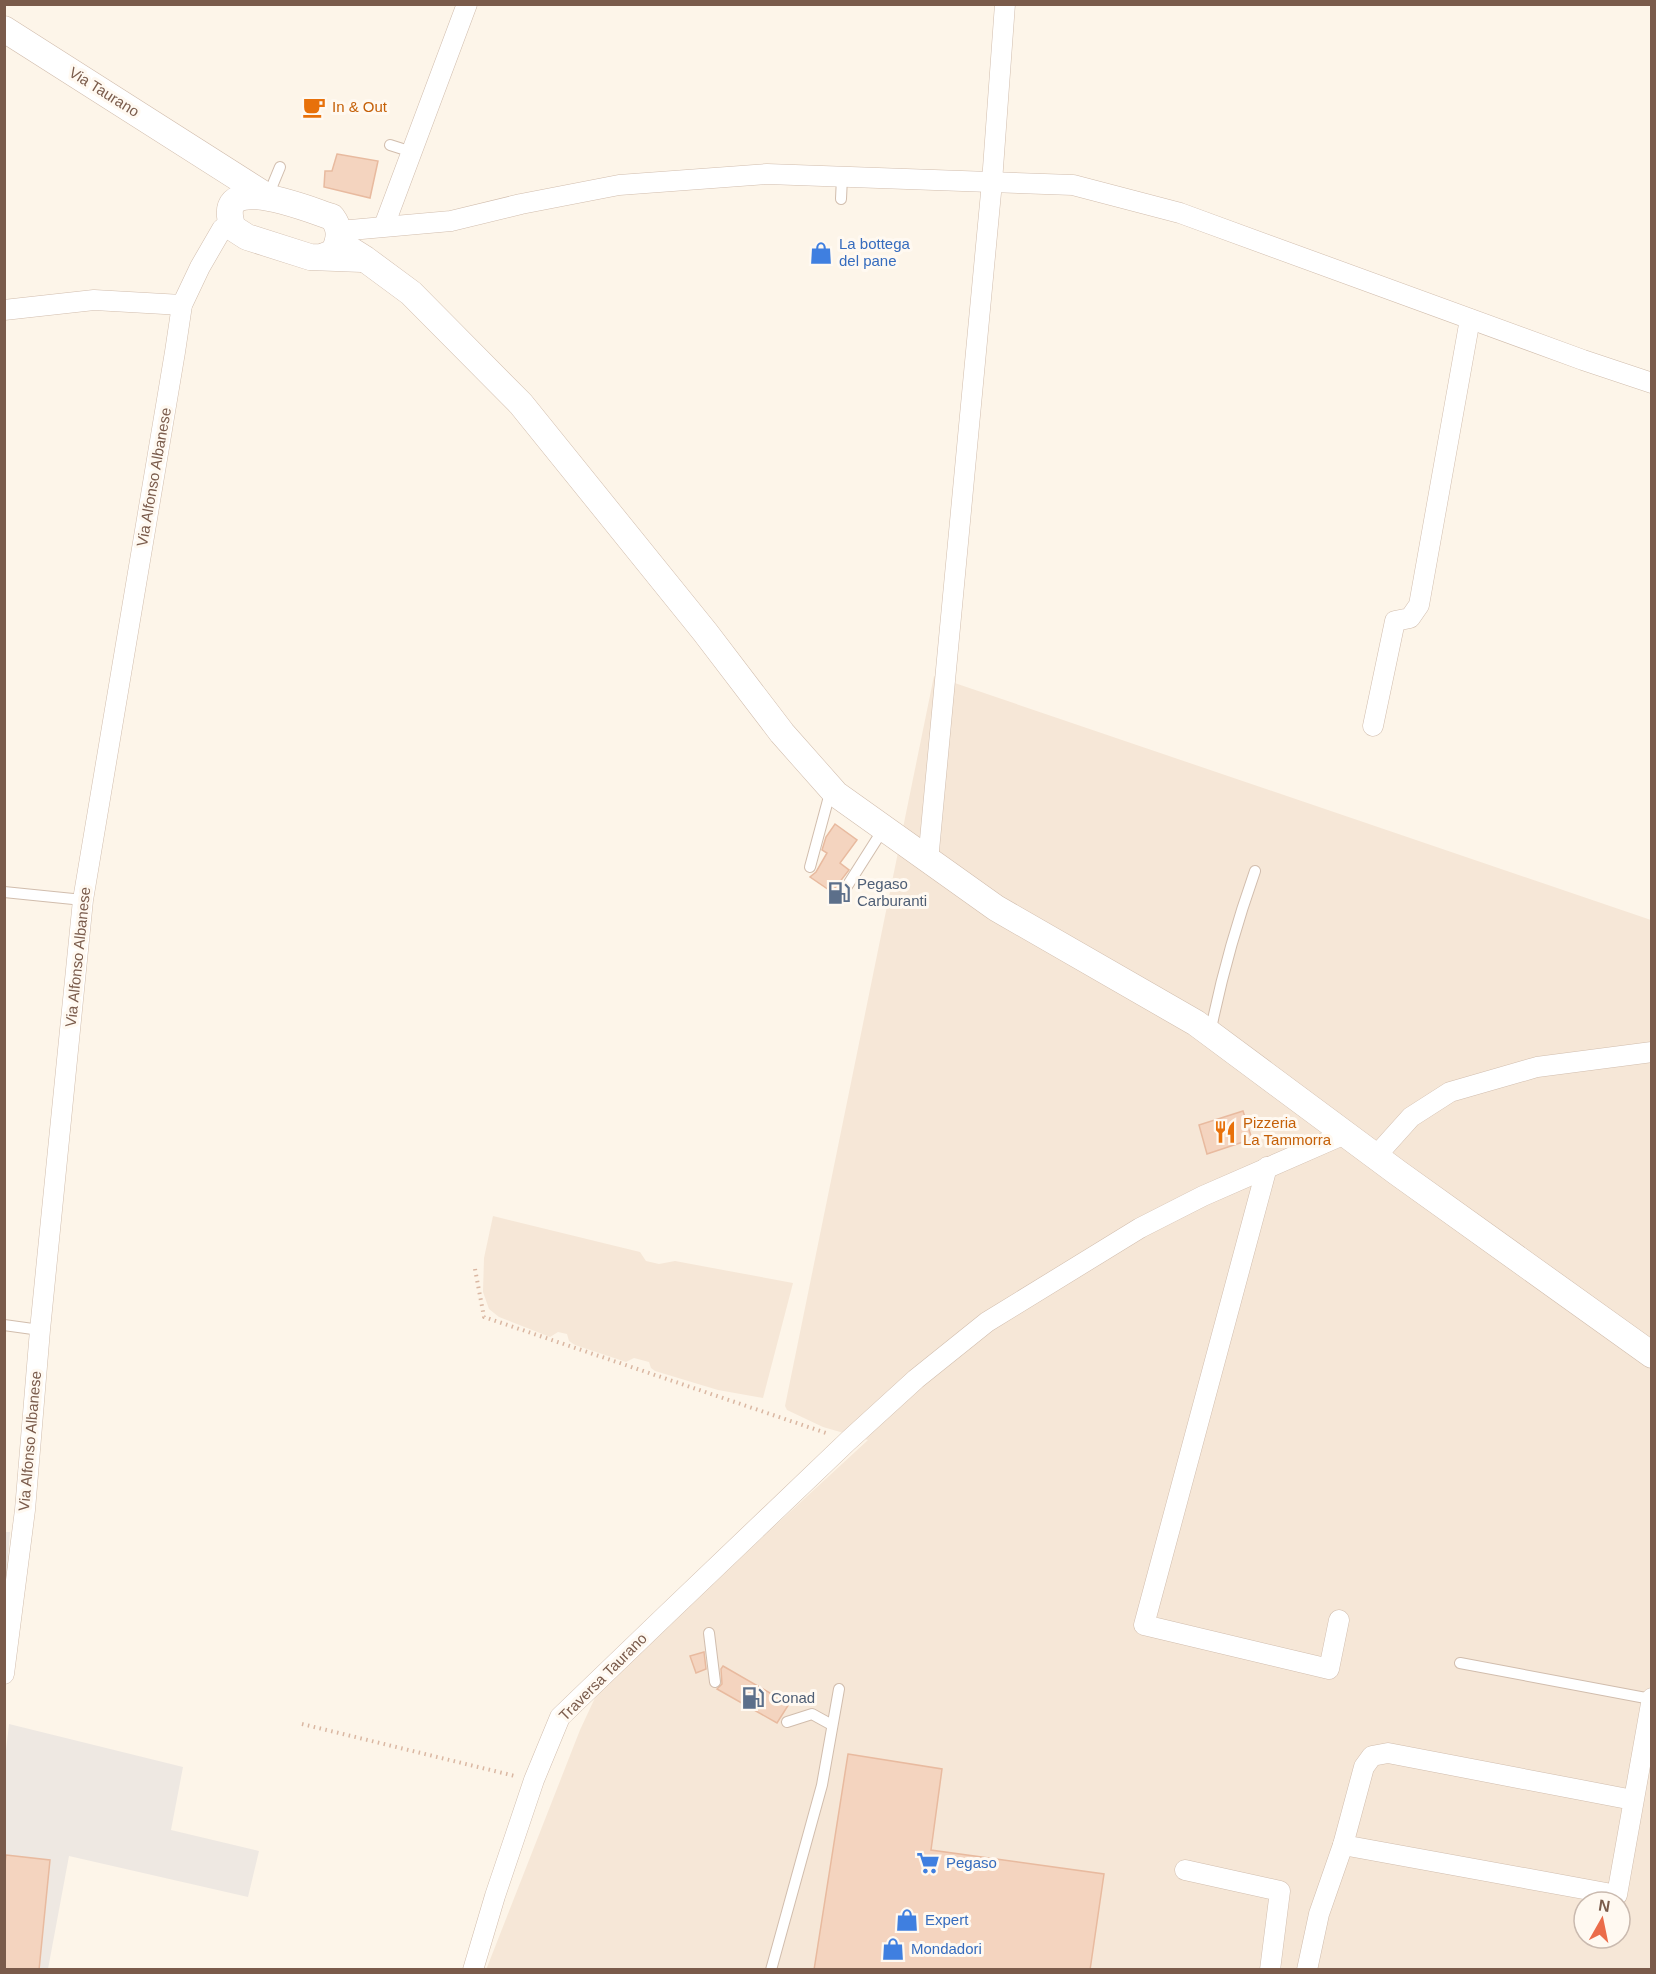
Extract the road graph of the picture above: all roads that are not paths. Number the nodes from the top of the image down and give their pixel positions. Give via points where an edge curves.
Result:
1 (467, 4) edge
2 (1005, 4) edge
3 (4, 29) edge
4 (390, 146) dead end
5 (412, 152) junction
6 (203, 154) junction
7 (280, 167) dead end
8 (843, 177) junction
9 (992, 182) junction
10 (268, 197) junction
11 (841, 199) dead end
12 (236, 222) junction
13 (381, 226) junction
14 (333, 237) junction
15 (370, 263) junction
16 (182, 305) junction
17 (4, 310) edge
18 (1470, 319) junction
19 (1620, 373) junction
20 (1652, 375) edge
21 (1652, 382) edge
22 (1373, 726) dead end
23 (831, 789) junction
24 (888, 832) junction
25 (928, 861) junction
26 (810, 867) dead end
27 (1255, 871) dead end
28 (844, 891) dead end
29 (4, 892) edge
30 (83, 900) junction
31 (1210, 1034) junction
32 (1652, 1052) edge
33 (1345, 1134) junction
34 (1376, 1156) junction
35 (1267, 1167) junction
36 (4, 1325) edge
37 (40, 1330) junction
38 (1652, 1355) edge
39 (1339, 1620) dead end
40 (709, 1633) dead end
41 (1460, 1663) dead end
42 (4, 1674) edge
43 (715, 1682) dead end
44 (839, 1689) dead end
45 (1651, 1699) edge
46 (787, 1722) dead end
47 (832, 1725) junction
48 (1634, 1800) junction
49 (1343, 1845) junction
50 (1185, 1870) dead end
51 (474, 1970) edge
52 (771, 1970) edge
53 (1270, 1970) edge
54 (1307, 1970) edge

1 - 5 street
2 - 9 street
3 - 6 street, Via Taurano
4 - 5 lane
5 - 13 street
6 - 10 street, Via Taurano
6 - 12 street, Via Taurano via 217,171
7 - 10 lane
8 - 9 street
8 - 11 lane
8 - 13 street via 768,174 619,185 451,221
9 - 18 street via 1073,185 1180,213
9 - 25 street
10 - 12 street via 238,198
10 - 14 street
12 - 14 street via 310,257
12 - 16 street, Via Alfonso Albanese via 209,251
13 - 14 street
13 - 15 street via 371,245
14 - 15 street
15 - 23 street via 411,293 521,404 782,733
16 - 17 street via 94,300
16 - 30 street, Via Alfonso Albanese
18 - 19 street
18 - 22 street via 1419,605 1410,618 1395,621
19 - 20 street
19 - 21 street
23 - 24 street
23 - 26 lane
24 - 25 street
24 - 28 lane via 877,839
25 - 31 street via 996,908
27 - 31 lane via 1232,939
29 - 30 lane
30 - 37 street, Via Alfonso Albanese
31 - 33 street via 1286,1095
32 - 34 street via 1537,1067 1450,1092 1411,1117
33 - 34 street
33 - 35 street, Traversa Taurano
34 - 38 street
35 - 39 street via 1144,1625 1329,1669
35 - 51 street, Traversa Taurano via 1140,1228 987,1322 915,1379 842,1446 560,1717 534,1780
36 - 37 lane
37 - 42 street, Via Alfonso Albanese via 25,1510
40 - 43 lane
41 - 45 lane
44 - 47 lane
45 - 48 street
46 - 47 lane via 812,1714
47 - 52 lane via 822,1785
48 - 49 street via 1388,1753 1372,1756 1364,1767
48 - 49 street via 1617,1895
49 - 54 street via 1319,1914
50 - 53 street via 1280,1891

